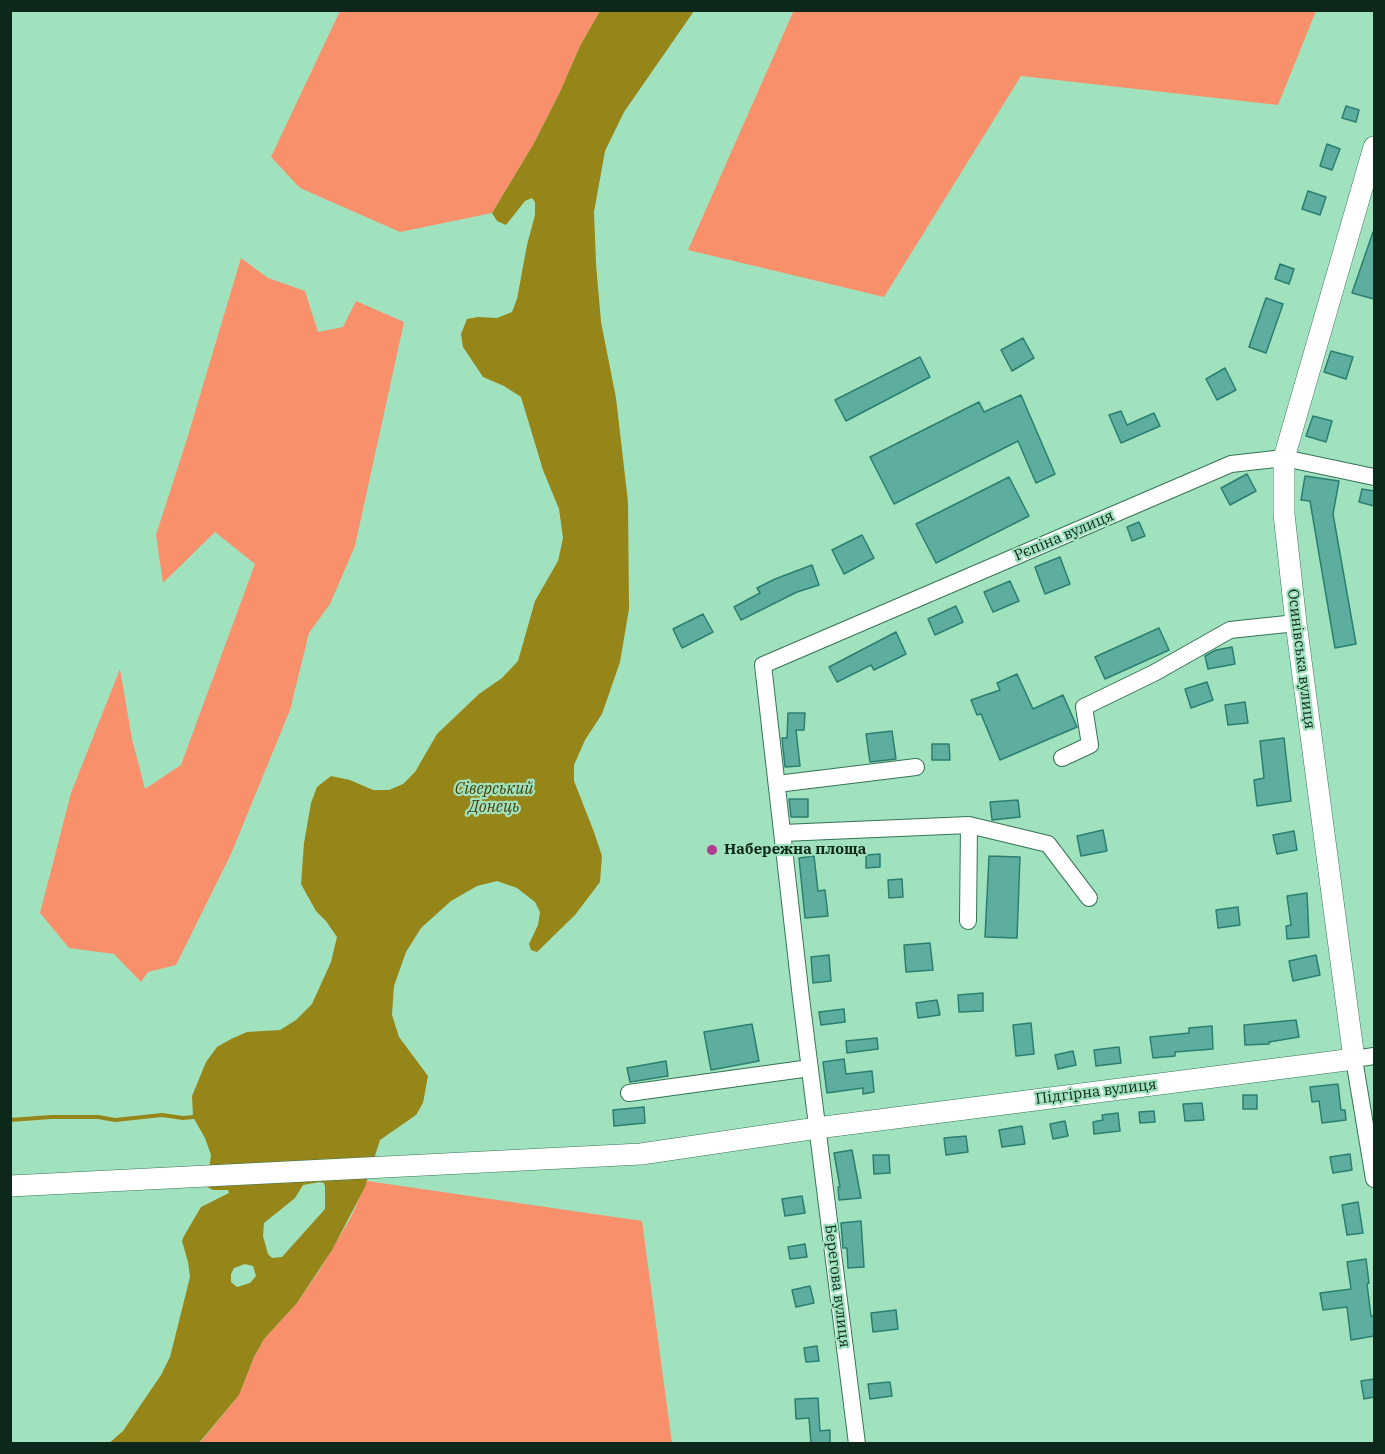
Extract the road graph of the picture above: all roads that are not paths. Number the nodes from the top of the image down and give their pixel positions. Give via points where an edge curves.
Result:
1 (1374, 147) edge
2 (1284, 458) junction
3 (1374, 477) edge
4 (1296, 622) junction
5 (1062, 758) dead end
6 (916, 767) dead end
7 (777, 784) junction
8 (969, 825) junction
9 (783, 833) junction
10 (1089, 897) dead end
11 (968, 921) dead end
12 (1364, 1057) edge
13 (810, 1068) junction
14 (629, 1093) dead end
15 (817, 1128) junction
16 (1374, 1179) edge
17 (10, 1186) edge
18 (857, 1443) edge

1 - 2 main road, Осинівська вулиця
2 - 3 street, Рєпіна вулиця
2 - 4 main road, Осинівська вулиця via 1284,514
2 - 7 street, Рєпіна вулиця via 1231,465 763,665
4 - 5 street via 1230,630 1084,707 1089,745
4 - 12 main road, Осинівська вулиця
6 - 7 street
7 - 9 street
8 - 9 street
8 - 10 street via 1048,844
8 - 11 street
9 - 13 street
12 - 15 main road, Підгірна вулиця
12 - 16 street, Осинівська вулиця
13 - 14 street
13 - 15 street
15 - 17 main road, Підгірна вулиця via 641,1154
15 - 18 street, Берегова вулиця

